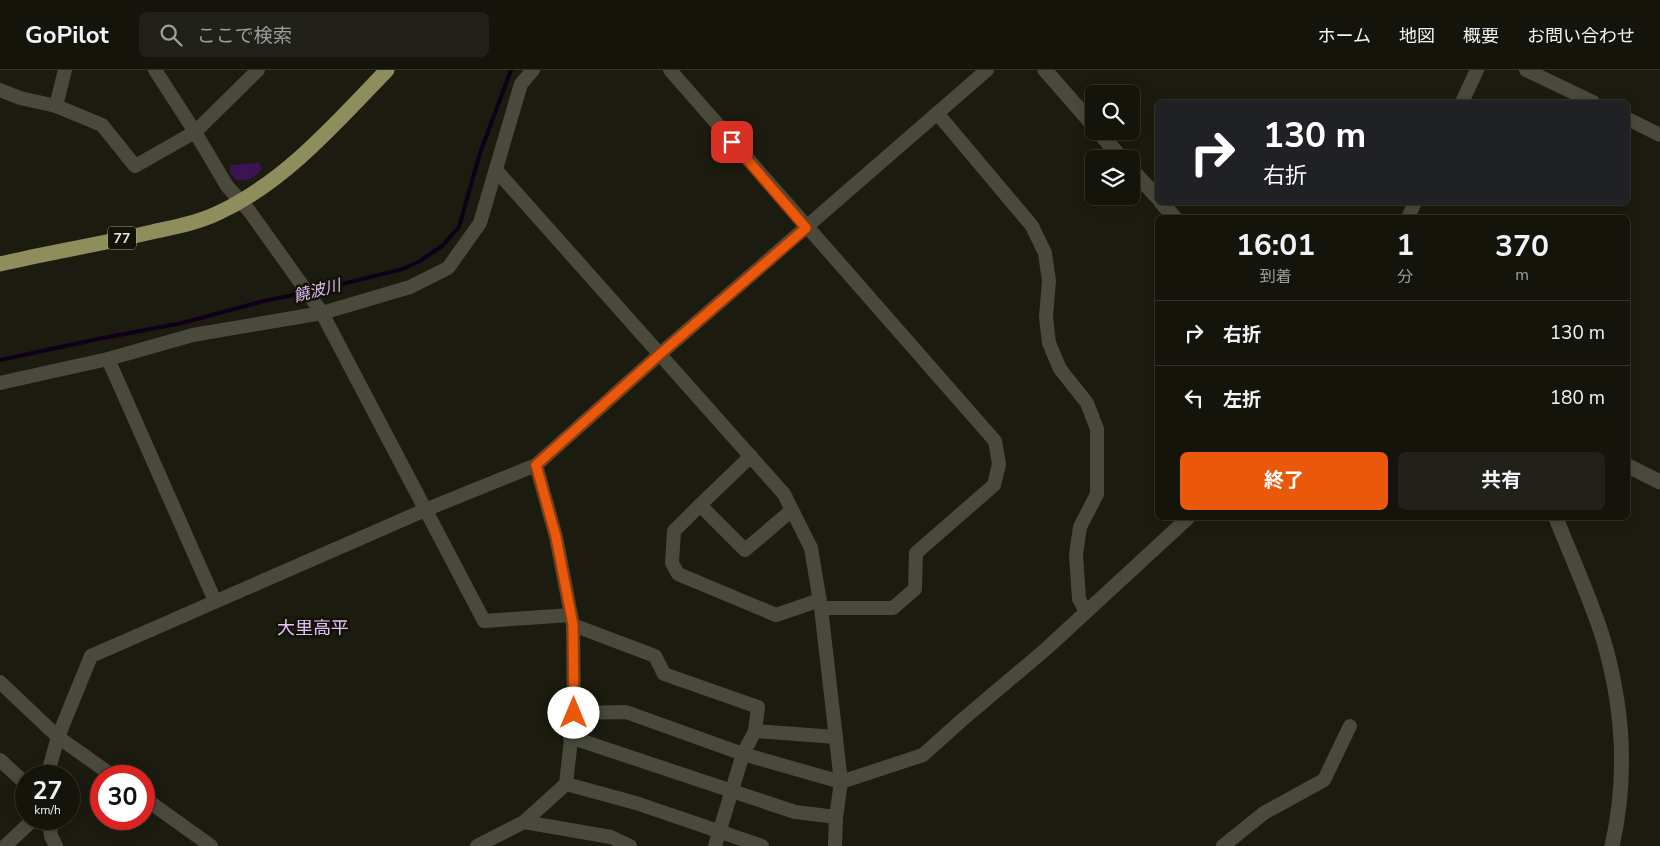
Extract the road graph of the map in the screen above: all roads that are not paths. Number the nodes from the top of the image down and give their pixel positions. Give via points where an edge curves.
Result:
1 (65, 70) edge
2 (155, 70) edge
3 (258, 70) edge
4 (387, 70) edge
5 (533, 70) edge
6 (670, 70) edge
7 (987, 70) edge
8 (1045, 70) edge
9 (1477, 70) edge
10 (1526, 70) edge
11 (0, 90) edge
12 (1463, 100) edge
13 (1589, 100) edge
14 (56, 106) junction
15 (937, 113) junction
16 (1085, 116) edge
17 (1630, 120) edge
18 (195, 132) junction
19 (1660, 135) edge
20 (1106, 140) edge
21 (1114, 150) edge
22 (496, 170) junction
23 (1140, 179) edge
24 (1155, 195) edge
25 (241, 201) junction
26 (1164, 205) edge
27 (1172, 215) edge
28 (806, 228) junction
29 (0, 264) edge
30 (322, 313) junction
31 (660, 354) junction
32 (108, 359) junction
33 (0, 383) edge
34 (751, 456) junction
35 (536, 465) junction
36 (1630, 467) edge
37 (1660, 482) edge
38 (700, 505) junction
39 (425, 510) junction
40 (792, 510) junction
41 (1186, 520) edge
42 (1557, 520) edge
43 (215, 601) junction
44 (820, 604) junction
45 (1086, 612) junction
46 (572, 620) junction
47 (0, 682) edge
48 (574, 713) junction
49 (1350, 726) dead end
50 (755, 731) junction
51 (58, 737) junction
52 (570, 737) junction
53 (836, 737) junction
54 (744, 754) junction
55 (0, 760) edge
56 (50, 765) edge
57 (98, 765) edge
58 (15, 774) edge
59 (841, 782) junction
60 (566, 784) junction
61 (732, 791) junction
62 (155, 806) edge
63 (836, 818) junction
64 (524, 822) junction
65 (22, 830) edge
66 (50, 830) edge
67 (718, 832) junction
68 (482, 845) edge
69 (5, 846) edge
70 (56, 846) edge
71 (211, 846) edge
72 (630, 846) edge
73 (715, 846) edge
74 (762, 846) edge
75 (835, 846) edge
76 (1223, 846) edge
77 (1612, 846) edge

1 - 14 street
2 - 18 street
3 - 18 street
4 - 25 main road, 77 via 294,163
5 - 22 street via 521,84
6 - 28 street
7 - 15 street
8 - 16 street
9 - 12 street
10 - 13 street
11 - 14 street
14 - 18 street via 102,125 135,166
15 - 28 street
15 - 45 street via 1032,226 1045,253 1049,281 1046,316 1049,342 1060,369 1087,403 1097,429 1097,494 1080,527 1076,554 1080,599
17 - 19 street
18 - 25 street via 227,186
20 - 21 street
22 - 30 street via 480,223 448,268 410,287
22 - 31 street
23 - 24 street
25 - 29 main road, 77 via 189,223
25 - 30 street
26 - 27 street
28 - 31 street
28 - 44 street via 995,441 999,464 994,484 916,553 915,588 894,608
30 - 32 street via 194,335
30 - 39 street
31 - 34 street
31 - 35 street
32 - 33 street
32 - 43 street
34 - 38 street
34 - 40 street via 784,494
35 - 39 street
35 - 46 street via 556,537
36 - 37 street
38 - 40 street via 745,550
38 - 44 street via 674,531 672,563 678,574 776,615
39 - 43 street
39 - 46 street via 484,621
40 - 44 street via 811,548
41 - 45 street
42 - 77 street via 1602,635 1619,704 1623,765 1618,821
43 - 51 street via 91,656
44 - 53 street
45 - 59 street via 923,755
46 - 48 street
46 - 50 street via 655,656 664,674 758,707
47 - 51 street
48 - 52 street
48 - 54 street via 626,712
49 - 76 street via 1324,780 1264,814
50 - 53 street
50 - 54 street
51 - 56 street
51 - 57 street
52 - 60 street
52 - 61 street
53 - 59 street
54 - 59 street
54 - 61 street
55 - 58 street
59 - 63 street
60 - 64 street
60 - 67 street via 636,803
61 - 63 street via 795,812
61 - 67 street
62 - 71 street
63 - 75 street
64 - 68 street
64 - 72 street via 611,837
65 - 69 street
66 - 70 street
67 - 73 street
67 - 74 street

